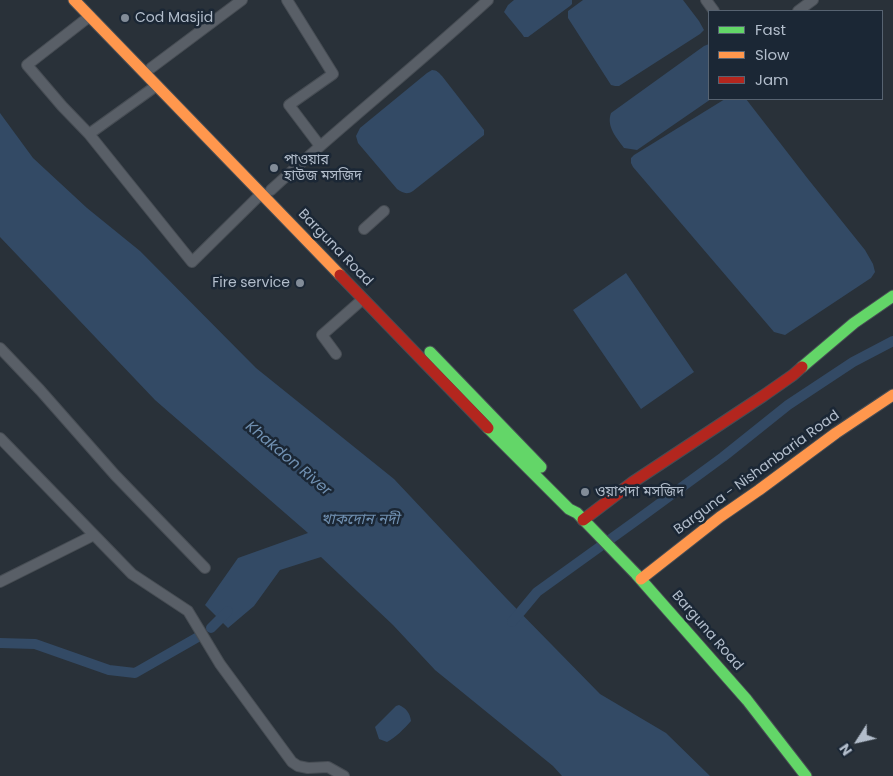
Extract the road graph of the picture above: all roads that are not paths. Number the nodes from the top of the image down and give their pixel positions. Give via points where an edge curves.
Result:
1 (74, 0) edge
2 (86, 0) edge
3 (242, 0) edge
4 (287, 0) edge
5 (488, 0) edge
6 (813, 0) edge
7 (799, 10) edge
8 (90, 16) junction
9 (151, 68) junction
10 (156, 86) junction
11 (89, 134) junction
12 (320, 146) junction
13 (266, 192) junction
14 (384, 211) dead end
15 (364, 230) dead end
16 (893, 296) edge
17 (363, 299) junction
18 (0, 348) edge
19 (336, 354) dead end
20 (893, 395) edge
21 (0, 438) edge
22 (580, 516) junction
23 (94, 535) junction
24 (205, 568) dead end
25 (638, 576) junction
26 (0, 582) edge
27 (344, 776) edge
28 (806, 776) edge

1 - 8 main road, Barguna Road
2 - 9 main road, Barguna Road
3 - 9 street
4 - 12 street via 334,74 289,105
5 - 12 street
6 - 7 street
8 - 10 main road, Barguna Road
8 - 11 street via 27,65
9 - 13 main road, Barguna Road
10 - 11 street
10 - 13 main road, Barguna Road
11 - 13 street via 192,262
12 - 13 street
13 - 17 main road, Barguna Road
13 - 22 main road, Barguna Road via 487,410 556,483
14 - 15 street
16 - 22 main road via 846,329 791,377
17 - 19 street via 322,336
17 - 22 main road, Barguna Road via 519,460
18 - 24 street
20 - 25 main road, Barguna - Nishanbaria Road
21 - 23 street
22 - 25 main road, Barguna Road
23 - 26 street
23 - 27 street via 132,574 188,611 220,664 292,762 308,768 328,767
25 - 28 main road, Barguna Road via 747,700

